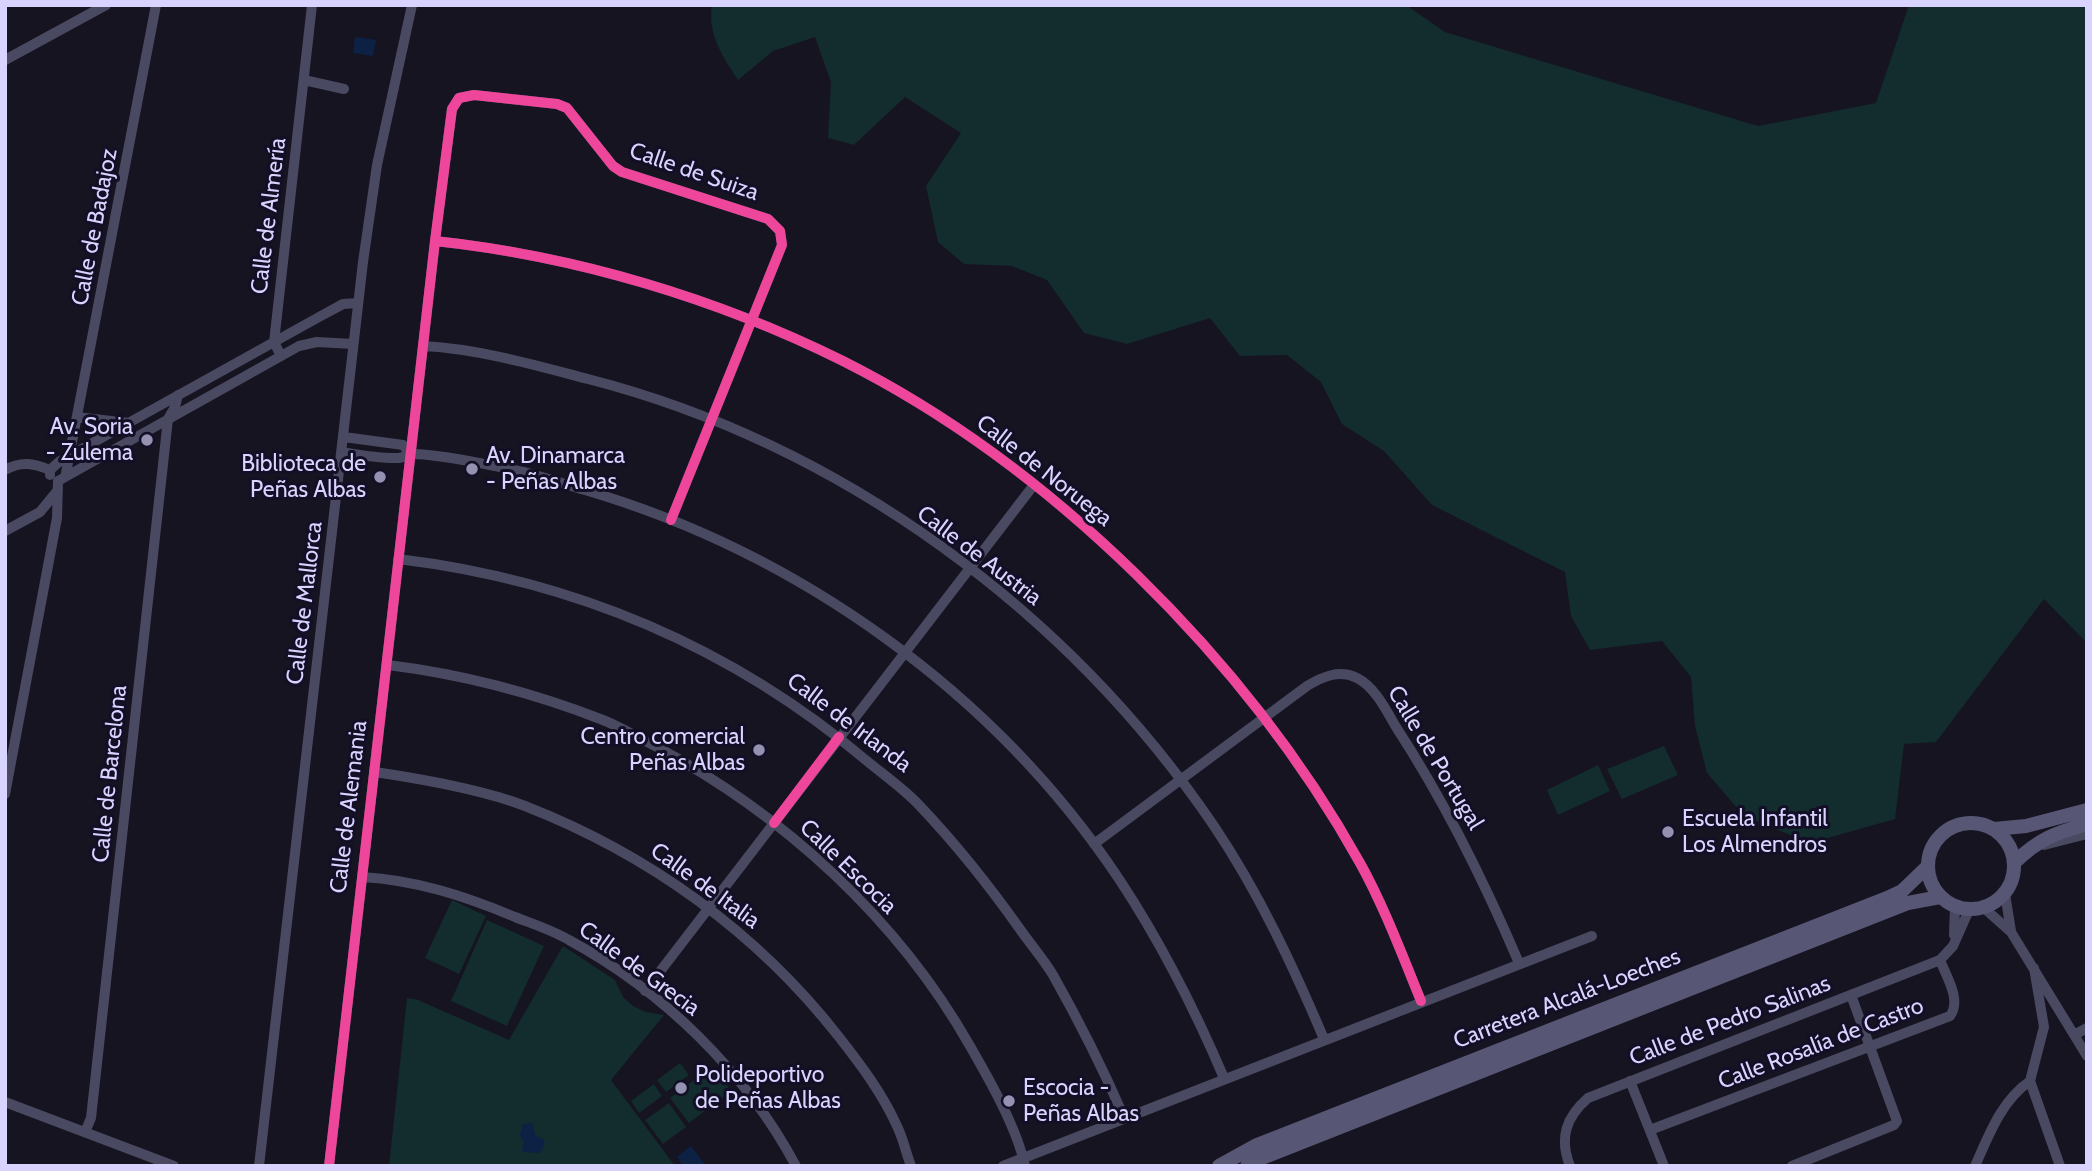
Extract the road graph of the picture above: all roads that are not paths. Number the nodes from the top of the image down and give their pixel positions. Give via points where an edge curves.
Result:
1 (106, 5) edge
2 (156, 5) edge
3 (312, 5) edge
4 (412, 5) edge
5 (5, 60) edge
6 (304, 80) junction
7 (344, 89) dead end
8 (435, 241) junction
9 (358, 303) junction
10 (752, 322) junction
11 (274, 342) junction
12 (353, 344) junction
13 (424, 346) junction
14 (281, 356) junction
15 (178, 395) junction
16 (150, 411) junction
17 (77, 417) junction
18 (168, 419) junction
19 (712, 420) junction
20 (128, 423) junction
21 (344, 438) junction
22 (342, 452) junction
23 (410, 454) junction
24 (69, 456) junction
25 (53, 467) junction
26 (5, 470) edge
27 (62, 480) junction
28 (1033, 486) junction
29 (671, 520) junction
30 (5, 531) edge
31 (398, 559) junction
32 (970, 567) junction
33 (904, 653) junction
34 (388, 665) junction
35 (1264, 718) junction
36 (839, 737) junction
37 (375, 772) junction
38 (1182, 781) junction
39 (5, 794) edge
40 (2087, 810) edge
41 (774, 823) junction
42 (2087, 824) edge
43 (1994, 829) junction
44 (2087, 834) edge
45 (1094, 844) junction
46 (2027, 850) junction
47 (2015, 862) junction
48 (1927, 867) junction
49 (362, 877) junction
50 (2004, 894) junction
51 (1940, 897) junction
52 (709, 908) junction
53 (1962, 908) junction
54 (1984, 908) junction
55 (2011, 932) junction
56 (1591, 936) dead end
57 (1940, 960) junction
58 (1519, 963) junction
59 (2034, 968) junction
60 (645, 991) junction
61 (1851, 995) junction
62 (1421, 1001) junction
63 (2087, 1028) edge
64 (2074, 1035) junction
65 (1324, 1039) junction
66 (1869, 1046) junction
67 (2087, 1056) edge
68 (1223, 1078) junction
69 (1630, 1081) junction
70 (2030, 1081) junction
71 (5, 1102) edge
72 (1124, 1117) junction
73 (1650, 1130) junction
74 (85, 1132) junction
75 (1027, 1163) edge
76 (174, 1166) edge
77 (259, 1166) edge
78 (329, 1166) edge
79 (796, 1166) edge
80 (911, 1166) edge
81 (1003, 1166) edge
82 (1219, 1166) edge
83 (1247, 1166) edge
84 (1570, 1166) edge
85 (1664, 1166) edge
86 (1792, 1166) edge
87 (1975, 1166) edge
88 (2060, 1166) edge

1 - 5 street
2 - 17 street, Calle de Badajoz
3 - 6 street, Calle de Almería
4 - 9 street, Calle de Mallorca via 377,165
6 - 7 street
6 - 11 street, Calle de Almería
8 - 10 street, Calle de Noruega via 558,260
8 - 10 street, Calle de Suiza via 452,109 459,98 474,95 557,104 567,108 622,172 776,225 782,245
8 - 13 street, Calle de Suiza
9 - 11 street via 343,304
9 - 12 street, Calle de Mallorca
10 - 19 street, Calle de Suiza
10 - 28 street, Calle de Noruega via 894,389
11 - 14 street
11 - 15 street
12 - 14 street via 308,343
12 - 21 street, Calle de Mallorca
13 - 19 street, Calle de Austria via 533,365 632,390
13 - 23 street, Calle de Suiza
14 - 18 street
15 - 16 street
15 - 18 street, Calle de Barcelona
16 - 18 street
16 - 20 street
17 - 20 street
17 - 24 street, Calle de Badajoz
18 - 27 street
18 - 74 street, Calle de Barcelona via 91,1118
19 - 29 street, Calle de Suiza
19 - 32 street, Calle de Austria via 813,464
20 - 24 street
21 - 22 street, Calle de Mallorca
21 - 23 street via 403,445
22 - 23 street via 402,458
22 - 77 street, Calle de Mallorca
23 - 29 street via 527,473
23 - 31 street, Calle de Alemania
24 - 25 street
24 - 27 street, Calle de Badajoz
25 - 26 street via 22,463
25 - 27 street via 50,477
27 - 30 street via 40,512
27 - 39 street, Calle de Badajoz
28 - 32 street
28 - 35 street, Calle de Noruega via 1124,562 1199,640
29 - 33 street via 787,576
31 - 34 street, Calle de Alemania
31 - 36 street, Calle de Irlanda via 475,569 566,593 665,632 757,681
32 - 33 street
32 - 38 street, Calle de Austria via 1059,643
33 - 36 street
33 - 45 street via 1005,741
34 - 37 street, Calle de Alemania
34 - 41 street, Calle Escocia via 456,675 606,720 684,762
35 - 38 street, Calle de Portugal
35 - 58 street, Calle de Portugal via 1326,676 1347,674 1366,684 1445,806
35 - 62 street, Calle de Noruega via 1362,865
36 - 41 street
36 - 72 street, Calle de Irlanda via 918,803 989,885 1052,974
37 - 49 street, Calle de Alemania
37 - 52 street, Calle de Italia via 523,805 610,844
38 - 45 street, Calle de Portugal
38 - 65 street, Calle de Austria via 1268,917
40 - 43 main road via 2026,827
41 - 52 street
41 - 75 street, Calle Escocia via 844,885 930,984 984,1071
42 - 46 main road via 2061,831
43 - 47 main road via 2008,843
43 - 48 main road via 1972,822 1949,828 1933,845
44 - 46 street
45 - 68 street via 1176,977
46 - 47 main road
47 - 50 main road
48 - 51 main road
48 - 82 main road, Carretera Alcalá-Loeches via 1888,898 1256,1145
49 - 60 street, Calle de Grecia via 403,881 470,898 569,939
49 - 78 street, Calle de Alemania
50 - 54 main road
50 - 55 street
51 - 53 main road
51 - 83 main road, Carretera Alcalá-Loeches via 1908,903
52 - 60 street
52 - 80 street, Calle de Italia via 765,954 817,1009 871,1079 897,1126
53 - 54 main road
53 - 57 street, Calle de Pedro Salinas via 1953,946
54 - 55 street
55 - 59 street
56 - 58 street
57 - 61 street, Calle de Pedro Salinas
57 - 66 street, Calle Rosalía de Castro via 1955,999 1950,1016
58 - 62 street
59 - 64 street
59 - 70 street via 2044,1027
60 - 79 street, Calle de Grecia via 690,1029 743,1085
61 - 66 street
61 - 69 street, Calle de Pedro Salinas
62 - 65 street
63 - 64 street
64 - 67 street
65 - 68 street
66 - 73 street, Calle Rosalía de Castro
66 - 86 street via 1897,1121
68 - 72 street
69 - 73 street
69 - 84 street, Calle de Pedro Salinas via 1588,1098 1576,1108 1564,1137
70 - 87 street via 2001,1109
70 - 88 street
71 - 74 street
72 - 75 street
73 - 85 street
74 - 76 street
75 - 81 street

